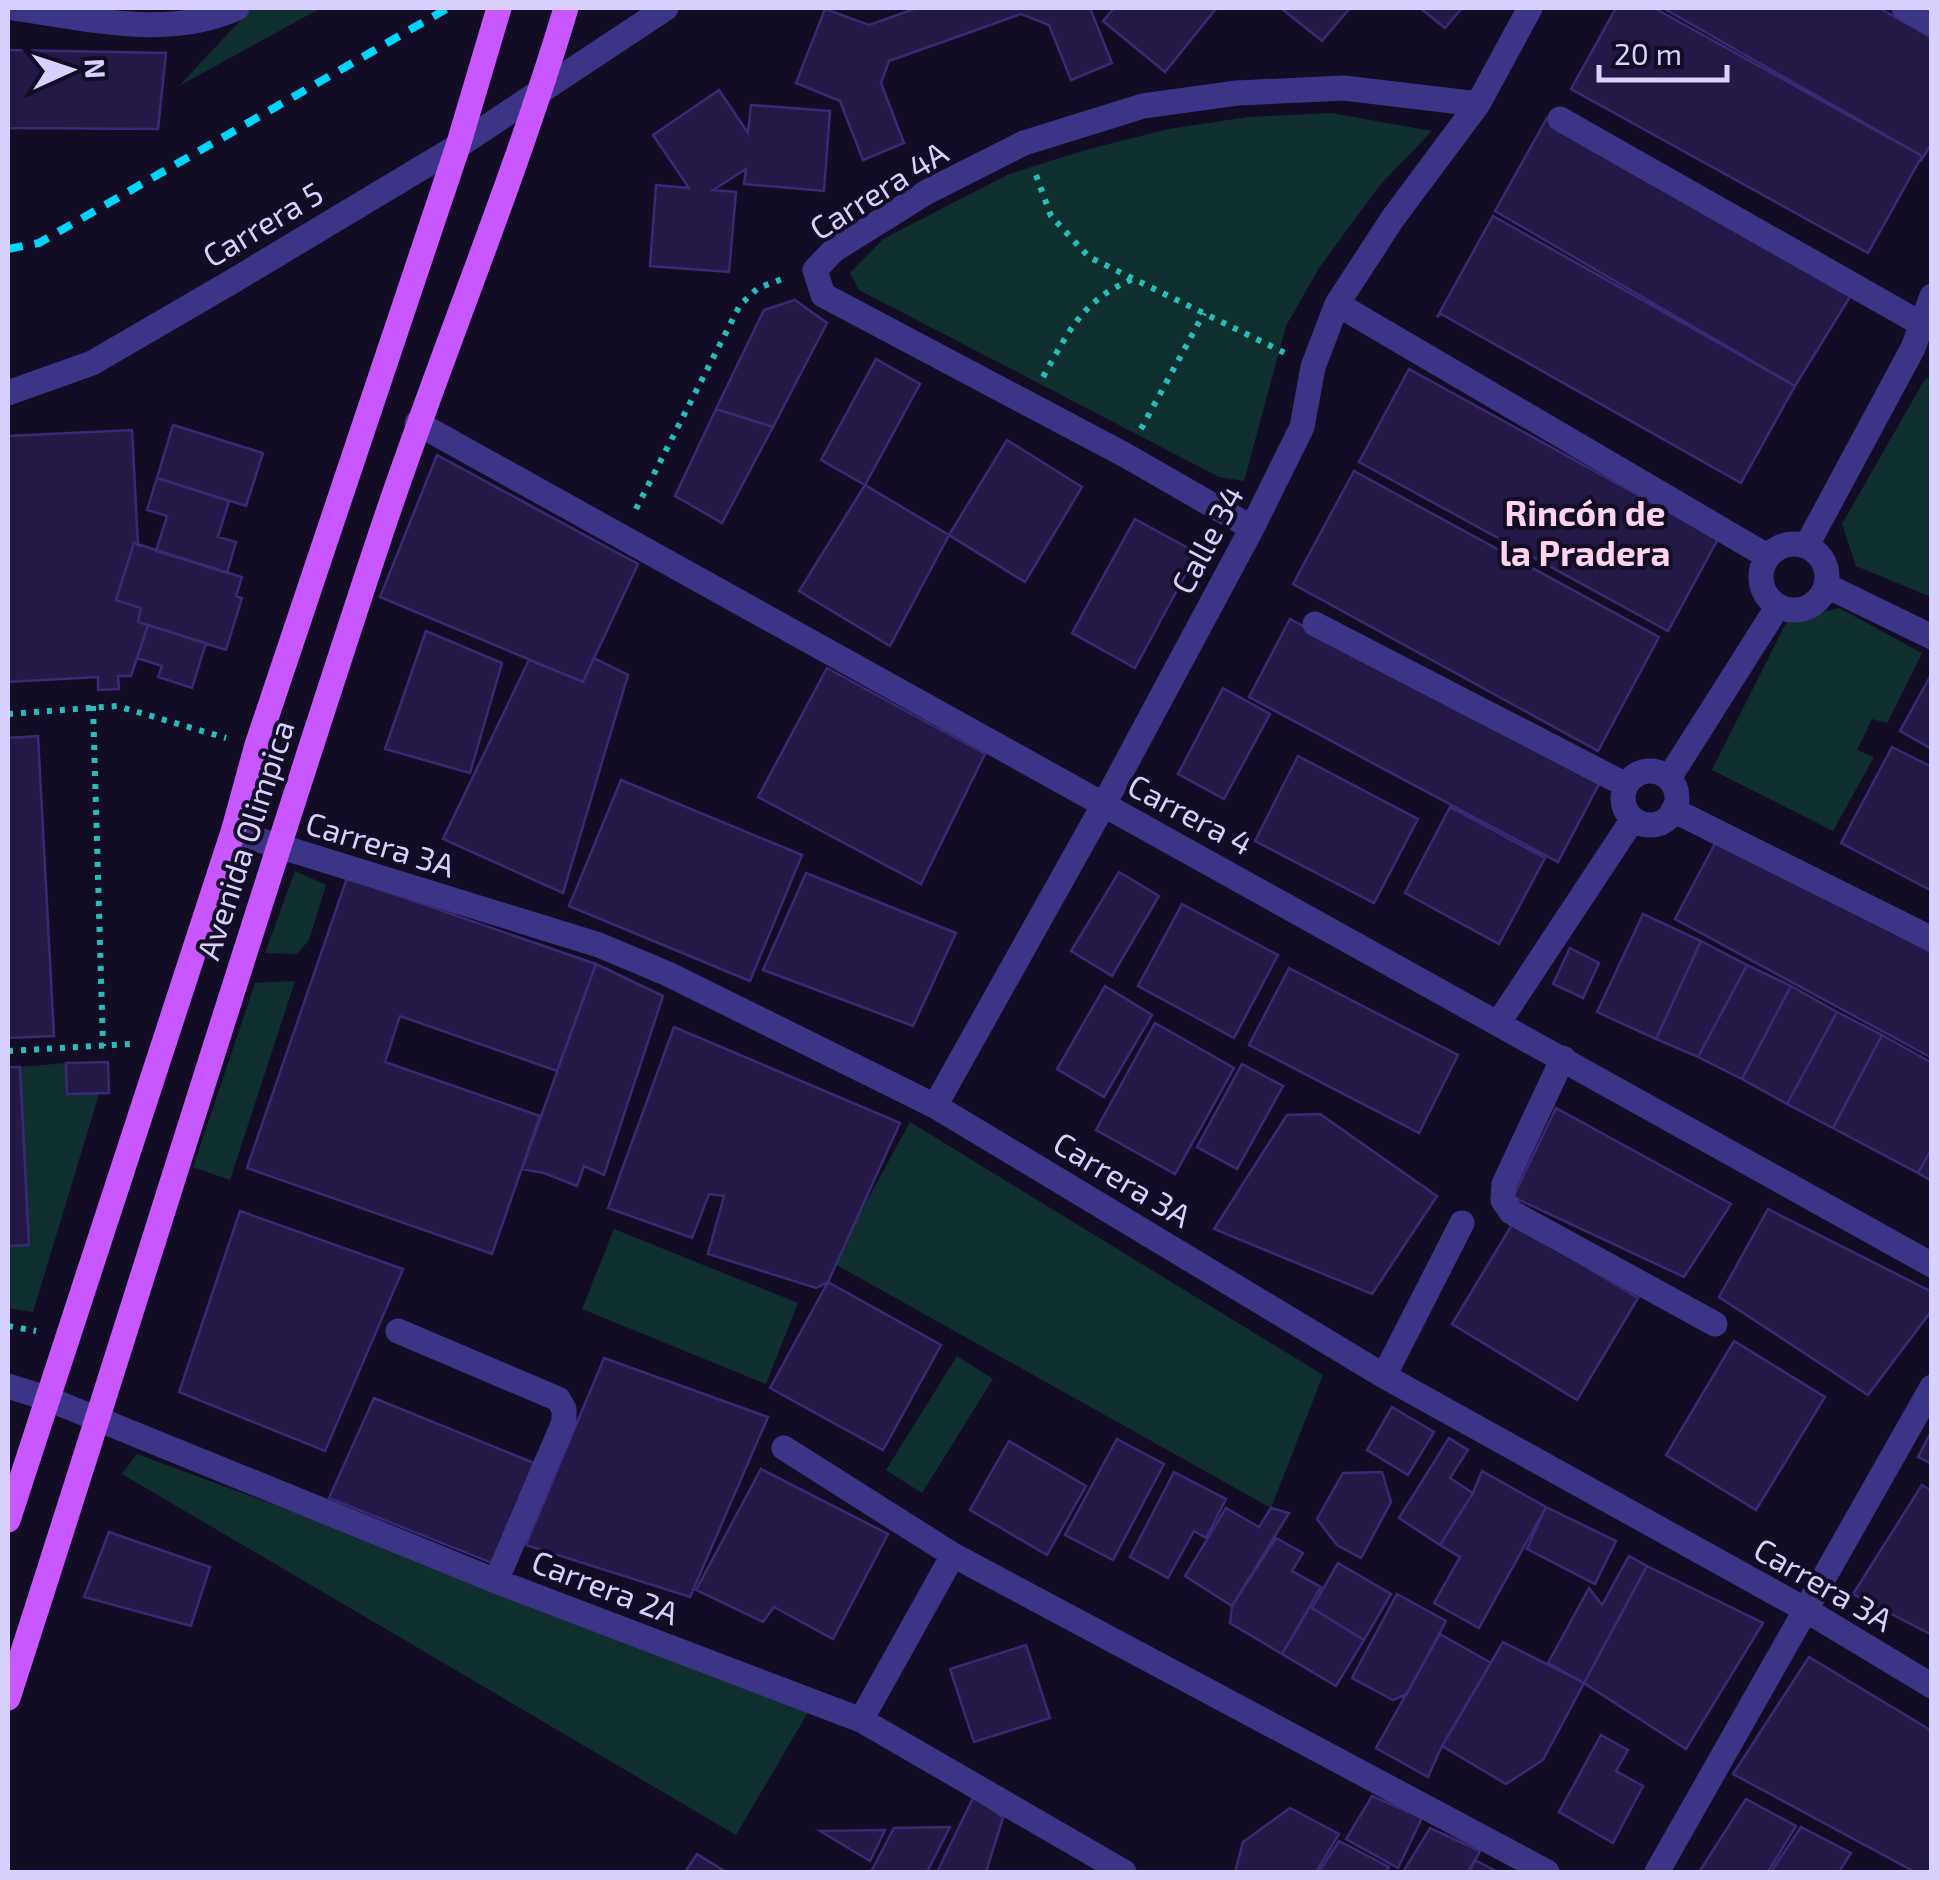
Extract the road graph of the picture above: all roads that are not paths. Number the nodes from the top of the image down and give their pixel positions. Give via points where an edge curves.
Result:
1 (14, 8) edge
2 (237, 8) edge
3 (499, 8) edge
4 (566, 8) edge
5 (666, 8) edge
6 (1530, 8) edge
7 (1904, 8) edge
8 (1932, 24) edge
9 (541, 92) junction
10 (1478, 104) junction
11 (1560, 119) dead end
12 (458, 146) junction
13 (1932, 296) edge
14 (1337, 304) junction
15 (1927, 327) edge
16 (8, 393) edge
17 (417, 423) junction
18 (1252, 528) junction
19 (1808, 546) junction
20 (1767, 556) junction
21 (1826, 586) junction
22 (1778, 606) junction
23 (1315, 624) dead end
24 (1932, 637) edge
25 (1669, 778) junction
26 (1626, 784) junction
27 (1102, 806) junction
28 (1673, 810) junction
29 (1633, 819) junction
30 (232, 832) junction
31 (276, 848) junction
32 (1932, 939) edge
33 (1499, 1022) junction
34 (1563, 1058) junction
35 (935, 1106) junction
36 (1462, 1224) dead end
37 (1932, 1265) edge
38 (1715, 1324) dead end
39 (398, 1332) dead end
40 (1384, 1376) junction
41 (8, 1386) edge
42 (1932, 1387) edge
43 (46, 1398) junction
44 (99, 1417) junction
45 (784, 1448) dead end
46 (8, 1520) edge
47 (953, 1555) junction
48 (496, 1581) junction
49 (1806, 1610) junction
50 (1932, 1686) edge
51 (8, 1698) edge
52 (861, 1720) junction
53 (1124, 1872) edge
54 (1547, 1872) edge
55 (1657, 1872) edge

1 - 2 street via 138,25 202,22
3 - 12 main road, Avenida Olimpica
4 - 9 main road, Avenida Olimpica
5 - 9 street, Carrera 5
6 - 10 street, Calle 34
7 - 8 street
9 - 12 street, Carrera 5
9 - 17 main road, Avenida Olimpica
10 - 14 street, Calle 34
10 - 18 street, Carrera 4A via 1344,88 1143,106 1024,143 927,192 834,250 815,270 824,295
11 - 15 street
12 - 16 street, Carrera 5 via 92,363
12 - 30 main road, Avenida Olimpica
13 - 15 street
14 - 18 street, Calle 34 via 1313,366 1302,427
14 - 20 street
15 - 19 street
17 - 27 street, Carrera 4
17 - 31 main road, Avenida Olimpica
18 - 27 street, Calle 34
19 - 20 street via 1778,546
19 - 21 street via 1821,556
20 - 22 street via 1762,584
21 - 22 street via 1807,608
21 - 24 street
22 - 25 street
23 - 26 street
25 - 26 street via 1646,771
25 - 28 street
26 - 29 street via 1622,797
27 - 33 street, Carrera 4
27 - 35 street, Calle 34
28 - 29 street via 1655,824
28 - 32 street
29 - 33 street
30 - 31 street, Carrera 3A
30 - 43 main road, Avenida Olimpica
31 - 35 street, Carrera 3A via 600,945
31 - 44 main road, Avenida Olimpica
33 - 34 street, Carrera 4
34 - 37 street, Carrera 4
34 - 38 street via 1504,1184 1503,1200 1511,1212
35 - 40 street, Carrera 3A
36 - 40 street
39 - 48 street via 558,1400 564,1409
40 - 49 street, Carrera 3A
41 - 43 street, Carrera 2A
42 - 49 street
43 - 44 street, Carrera 2A
43 - 46 main road, Avenida Olimpica
44 - 48 street, Carrera 2A
44 - 51 main road, Avenida Olimpica
45 - 47 street
47 - 52 street
47 - 54 street
48 - 52 street, Carrera 2A
49 - 50 street, Carrera 3A
49 - 55 street
52 - 53 street, Carrera 2A

